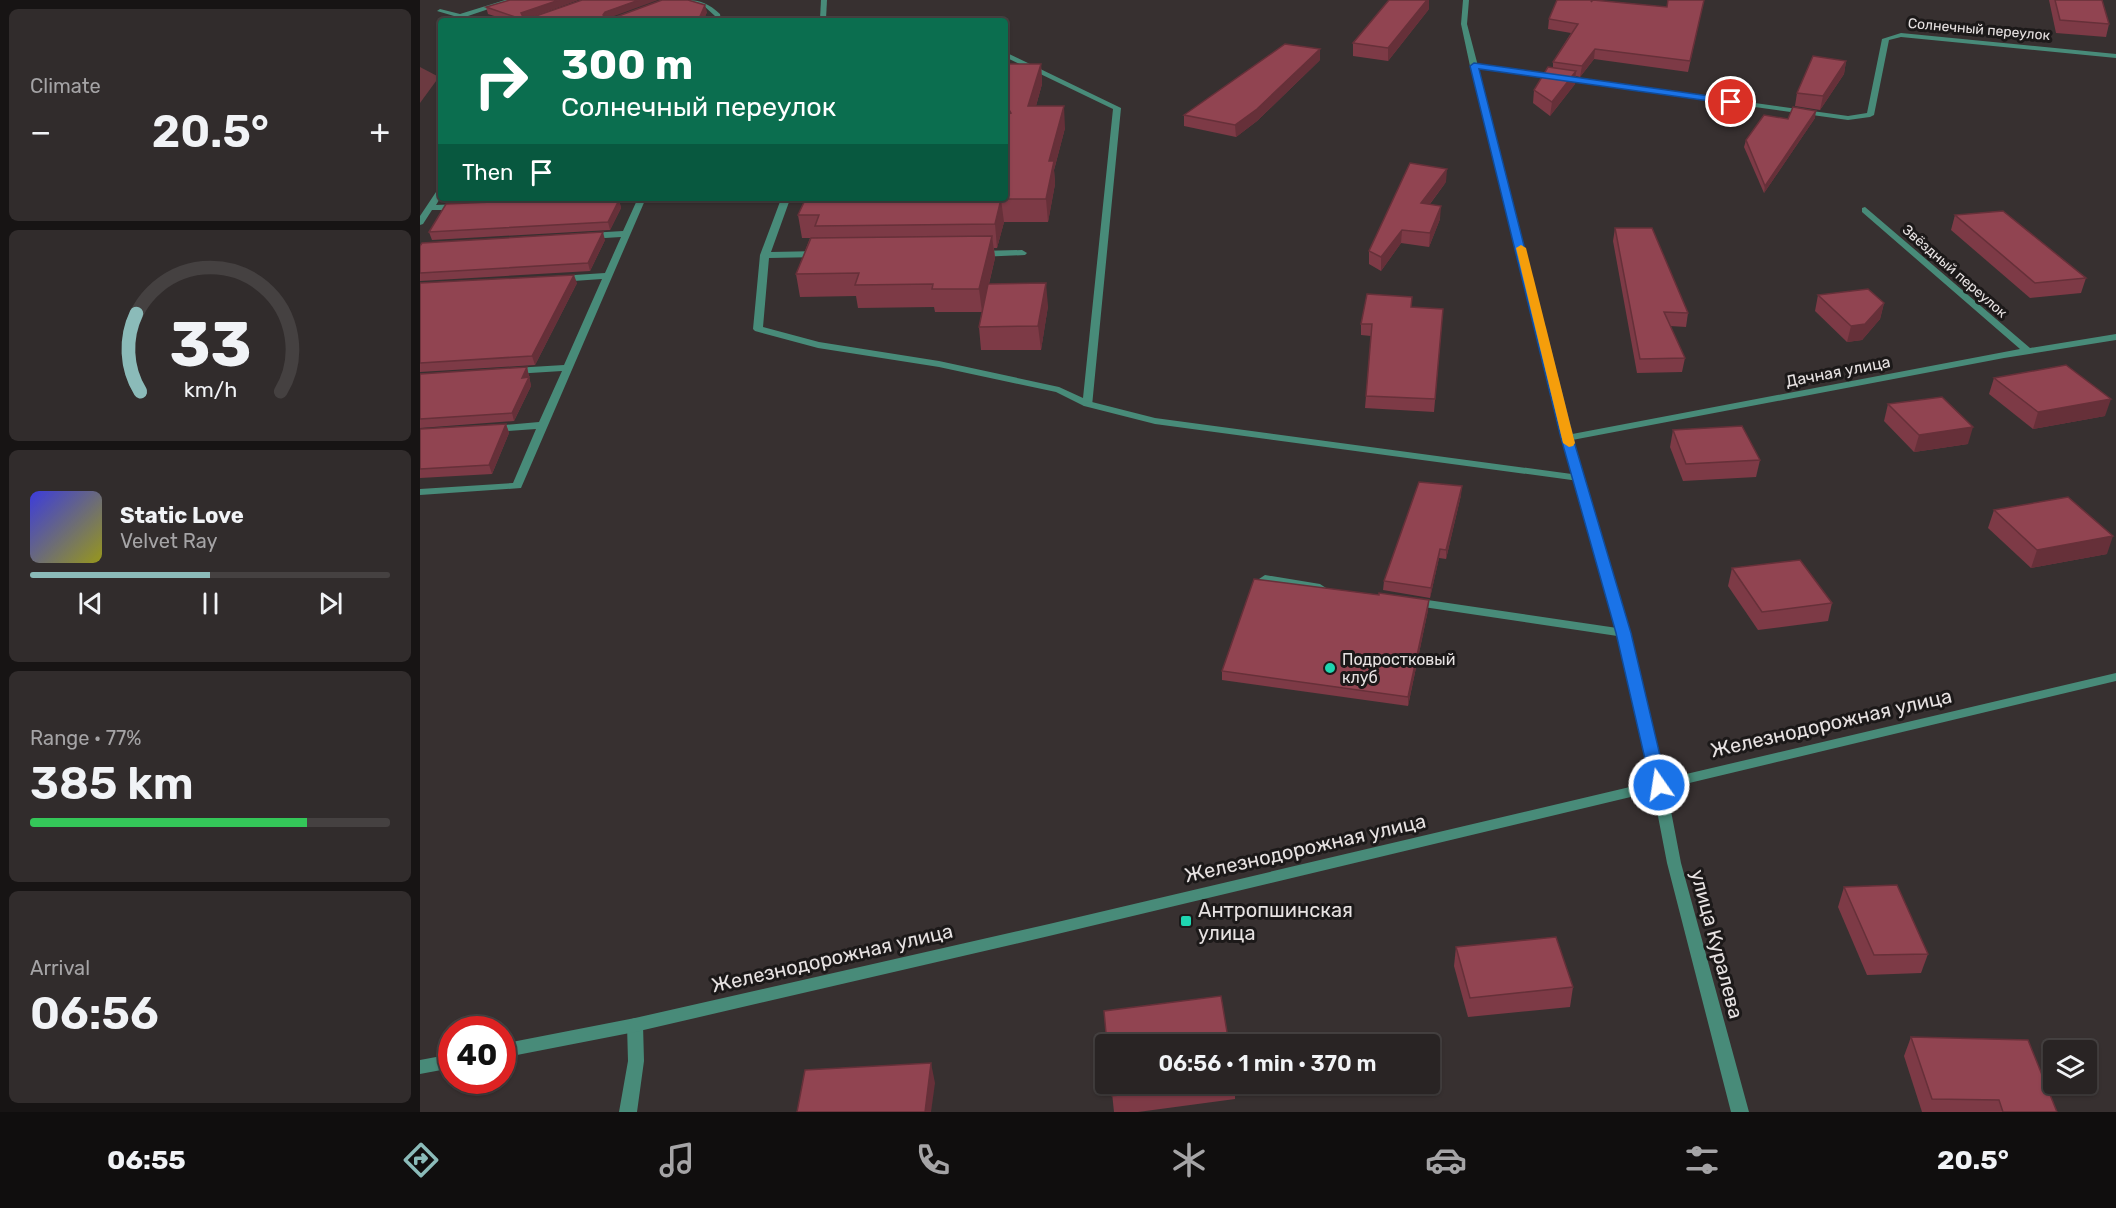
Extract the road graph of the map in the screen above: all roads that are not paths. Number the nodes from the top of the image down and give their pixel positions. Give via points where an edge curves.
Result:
1 (512, 0) edge
2 (688, 0) edge
3 (824, 0) edge
4 (1466, 0) edge
5 (440, 11) dead end
6 (461, 16) junction
7 (468, 18) edge
8 (718, 18) edge
9 (823, 18) edge
10 (1008, 55) edge
11 (2116, 56) edge
12 (1474, 66) junction
13 (438, 195) edge
14 (641, 201) edge
15 (784, 201) edge
16 (465, 207) edge
17 (429, 208) junction
18 (1864, 210) dead end
19 (420, 222) edge
20 (626, 234) junction
21 (580, 237) edge
22 (1022, 253) dead end
23 (835, 254) edge
24 (964, 254) edge
25 (765, 255) junction
26 (608, 276) junction
27 (549, 279) edge
28 (2116, 337) edge
29 (2029, 351) junction
30 (568, 368) junction
31 (500, 372) edge
32 (1088, 404) junction
33 (543, 426) junction
34 (476, 430) edge
35 (1567, 438) junction
36 (1579, 478) junction
37 (420, 492) edge
38 (1265, 579) edge
39 (1336, 590) edge
40 (1395, 599) edge
41 (1624, 633) junction
42 (2116, 677) edge
43 (1659, 785) junction
44 (635, 1025) junction
45 (516, 1048) edge
46 (438, 1064) edge
47 (420, 1067) edge
48 (628, 1112) edge
49 (1740, 1112) edge

1 - 6 street
2 - 8 street via 706,5
3 - 9 street
4 - 12 street via 1464,24
5 - 6 street
6 - 7 street
10 - 32 street via 1117,108
11 - 12 street, Солнечный переулок via 1901,35 1886,39 1870,116 1848,118
12 - 35 street
13 - 17 street
14 - 20 street
15 - 25 street
16 - 17 street
17 - 19 street
18 - 29 street, Звёздный переулок
20 - 21 street
20 - 26 street
22 - 24 street
23 - 25 street
25 - 32 street via 758,329 818,345 939,364 1059,390
26 - 27 street
26 - 30 street
28 - 29 street, Дачная улица
29 - 35 street, Дачная улица
30 - 31 street
30 - 33 street
32 - 36 street via 1155,421
33 - 34 street
33 - 37 street via 517,486
35 - 36 street
36 - 41 street
38 - 39 street
40 - 41 street
41 - 43 street
42 - 43 street, Железнодорожная улица
43 - 44 street, Железнодорожная улица
43 - 49 street, улица Куралева via 1674,863
44 - 45 street, Железнодорожная улица
44 - 48 street via 636,1061
46 - 47 street

